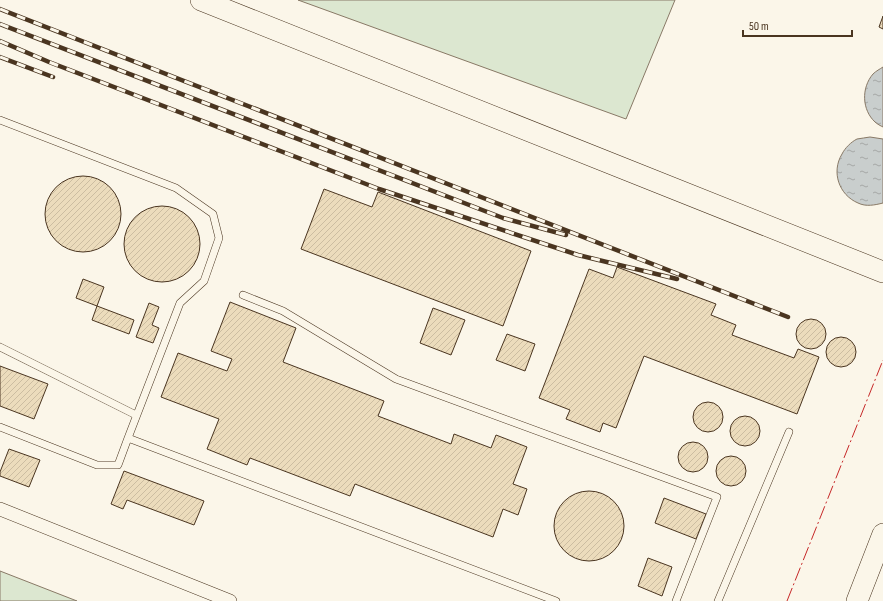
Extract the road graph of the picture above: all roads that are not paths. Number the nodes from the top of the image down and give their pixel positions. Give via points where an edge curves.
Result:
1 (201, 0) edge
2 (0, 120) edge
3 (883, 272) edge
4 (243, 295) dead end
5 (0, 347) edge
6 (136, 415) junction
7 (0, 428) edge
8 (789, 432) dead end
9 (128, 438) junction
10 (0, 509) edge
11 (883, 534) edge
12 (230, 601) edge
13 (556, 601) edge
14 (676, 601) edge
15 (718, 601) edge
16 (857, 601) edge

1 - 3 main road
2 - 6 lane via 176,188 213,214 219,238 204,281 180,303
4 - 14 lane via 284,311 396,379 717,497
5 - 6 lane
6 - 9 lane
7 - 9 lane via 96,465 118,465
8 - 15 lane
9 - 13 lane
10 - 12 street
11 - 16 main road

